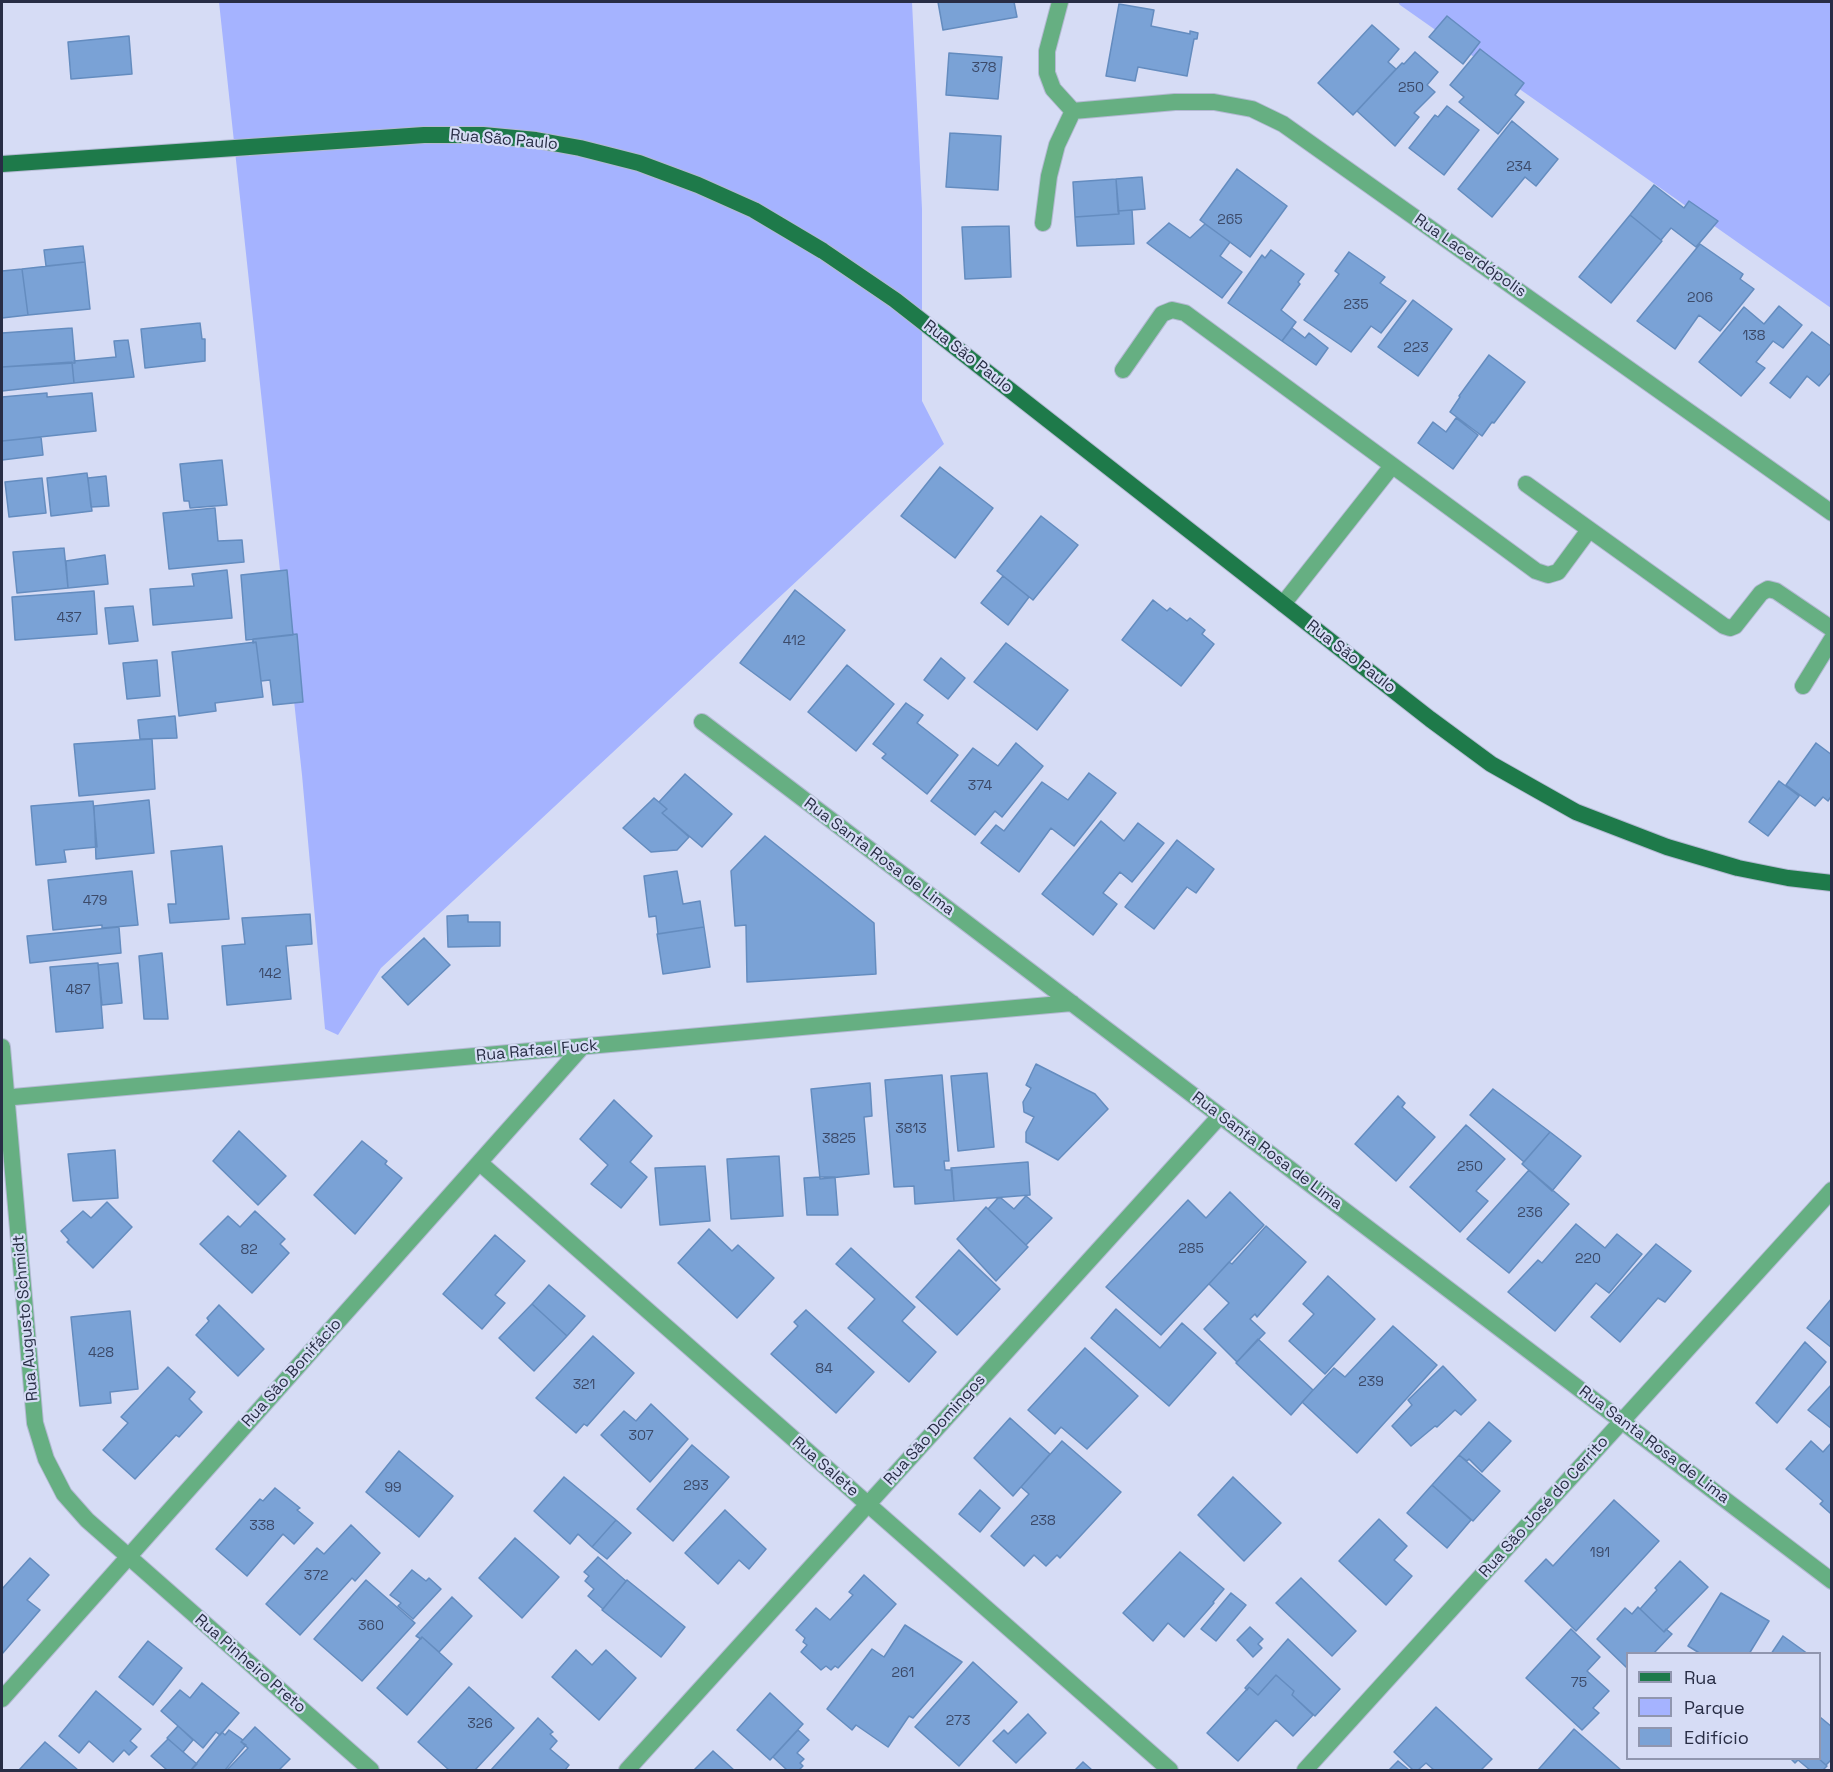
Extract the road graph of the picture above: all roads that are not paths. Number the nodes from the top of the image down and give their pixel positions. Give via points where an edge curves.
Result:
1 (1060, 2) edge
2 (1073, 111) junction
3 (2, 164) edge
4 (1043, 223) dead end
5 (1123, 370) dead end
6 (1392, 466) junction
7 (1526, 484) dead end
8 (1832, 513) edge
9 (1589, 530) junction
10 (1283, 604) junction
11 (1832, 629) edge
12 (1832, 639) edge
13 (1803, 686) dead end
14 (702, 722) dead end
15 (1832, 884) edge
16 (1072, 1003) junction
17 (2, 1047) edge
18 (582, 1047) junction
19 (4, 1098) edge
20 (1220, 1116) junction
21 (480, 1163) junction
22 (1832, 1190) edge
23 (1622, 1421) junction
24 (867, 1504) junction
25 (128, 1557) junction
26 (1832, 1581) edge
27 (2, 1699) edge
28 (371, 1770) edge
29 (627, 1770) edge
30 (1170, 1770) edge
31 (1305, 1770) edge

1 - 2 street via 1047,51 1047,73 1053,89
2 - 4 street via 1057,145
2 - 8 street, Rua Lacerdópolis via 1214,102 1252,109 1283,124
3 - 10 main road, Rua São Paulo via 424,135 536,140 639,163 754,210 895,300
5 - 6 street via 1162,314 1172,310 1185,313
6 - 9 street via 1536,571 1548,575 1558,572
6 - 10 street
7 - 9 street
9 - 11 street via 1724,626 1735,626 1768,589
10 - 15 main road, Rua São Paulo via 1491,764 1576,812 1667,847 1738,868
12 - 13 street
14 - 16 street, Rua Santa Rosa de Lima
16 - 18 street, Rua Rafael Fuck
16 - 20 street, Rua Santa Rosa de Lima
17 - 19 street, Rua Augusto Schmidt
18 - 19 street, Rua Rafael Fuck
18 - 21 street, Rua São Bonifácio
19 - 25 street, Rua Augusto Schmidt via 35,1423 46,1459 64,1494
20 - 23 street, Rua Santa Rosa de Lima
20 - 24 street, Rua São Domingos
21 - 24 street, Rua Salete
21 - 25 street, Rua São Bonifácio
22 - 23 street, Rua São José do Cerrito
23 - 26 street, Rua Santa Rosa de Lima
23 - 31 street, Rua São José do Cerrito
24 - 29 street, Rua São Domingos
24 - 30 street, Rua Salete
25 - 27 street, Rua São Bonifácio
25 - 28 street, Rua Pinheiro Preto

